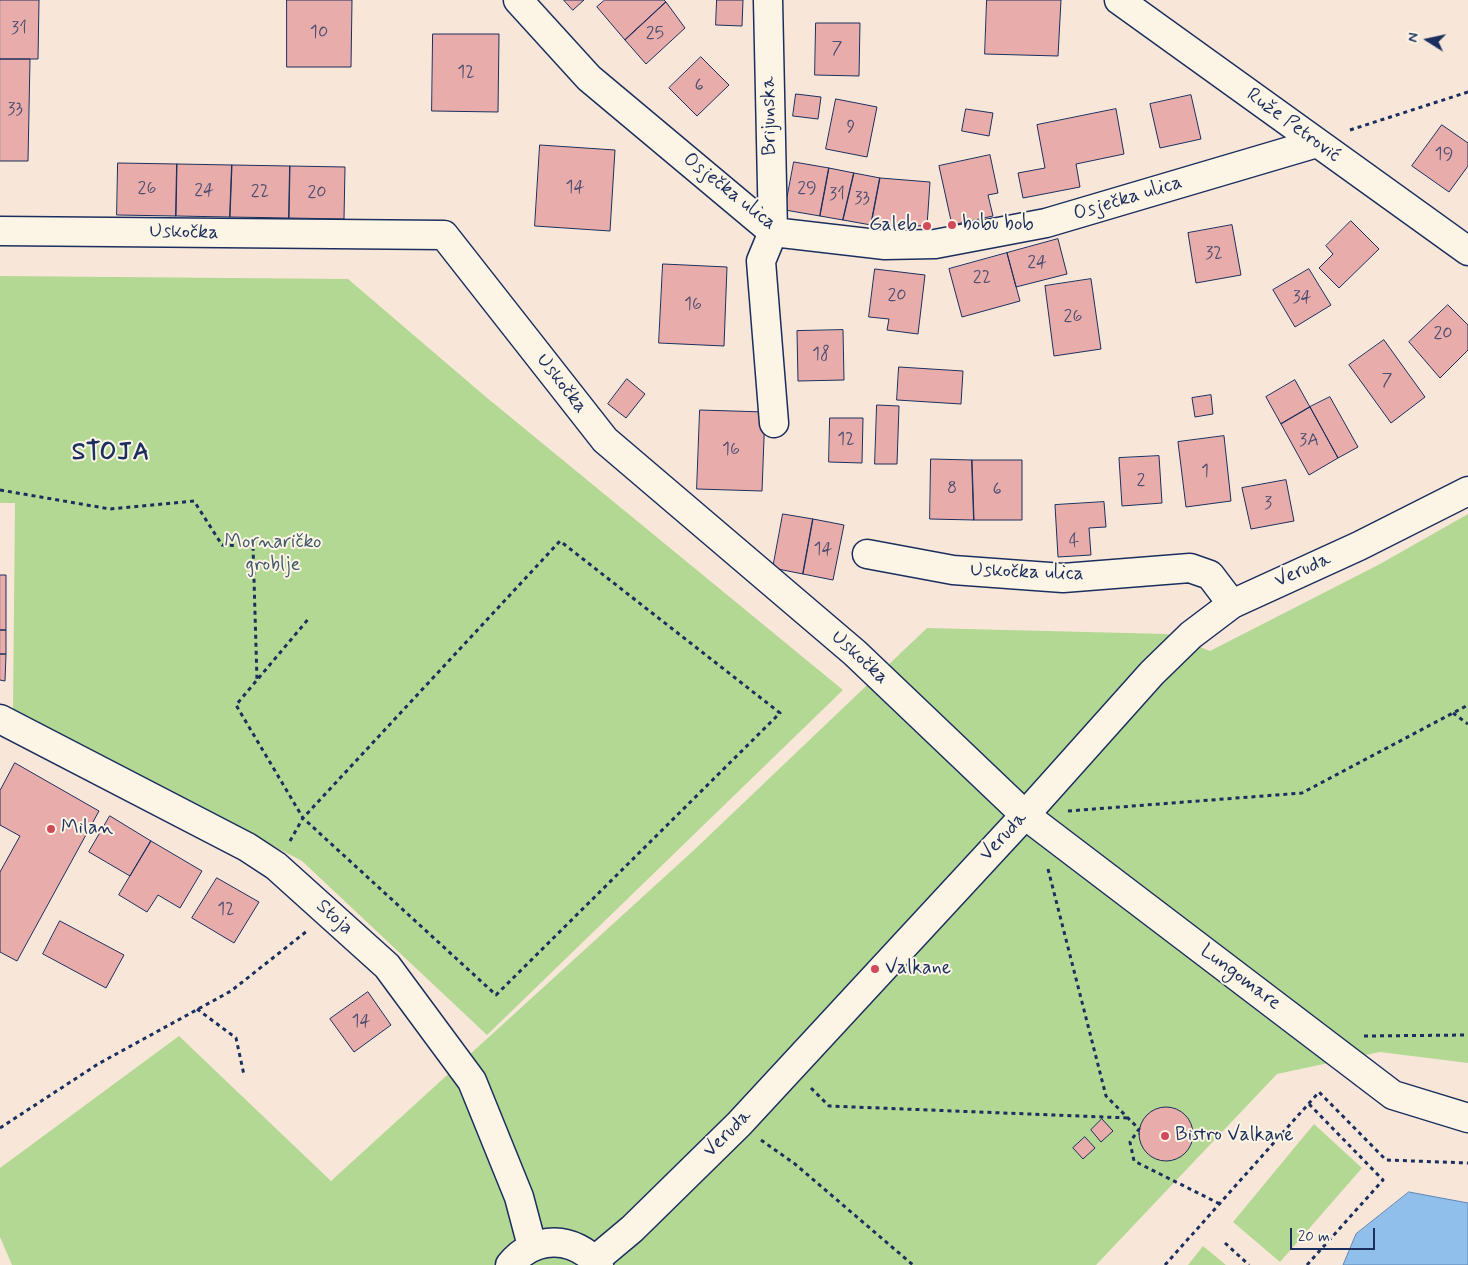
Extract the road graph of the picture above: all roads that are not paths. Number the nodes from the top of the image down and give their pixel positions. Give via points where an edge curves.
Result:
1 (518, 0) edge
2 (768, 0) edge
3 (1119, 0) edge
4 (1317, 143) junction
5 (0, 231) edge
6 (773, 232) junction
7 (1468, 251) edge
8 (774, 422) dead end
9 (1468, 491) edge
10 (866, 554) dead end
11 (1232, 604) junction
12 (0, 719) edge
13 (1030, 819) junction
14 (1468, 1118) edge
15 (532, 1246) junction
16 (597, 1263) edge
17 (510, 1265) edge

1 - 6 street, Osječka ulica via 589,78
2 - 6 street, Brijunska
3 - 4 street, Ruže Petrović
4 - 6 street, Osječka ulica via 1046,223 935,244 885,245
4 - 7 street, Ruže Petrović
5 - 13 street, Uskočka via 444,235 605,440 855,653
6 - 8 street via 761,261
9 - 11 street, Veruda via 1359,546
10 - 11 street, Uskočka ulica via 953,570 1063,578 1190,568 1210,575
11 - 13 street, Veruda via 1192,635 1152,673
12 - 15 street, Stoja via 247,847 276,866 387,966 472,1081 520,1197
13 - 14 street, Lungomare via 1393,1094
13 - 16 street, Veruda via 739,1124
15 - 16 street via 561,1242 576,1246
15 - 17 street

